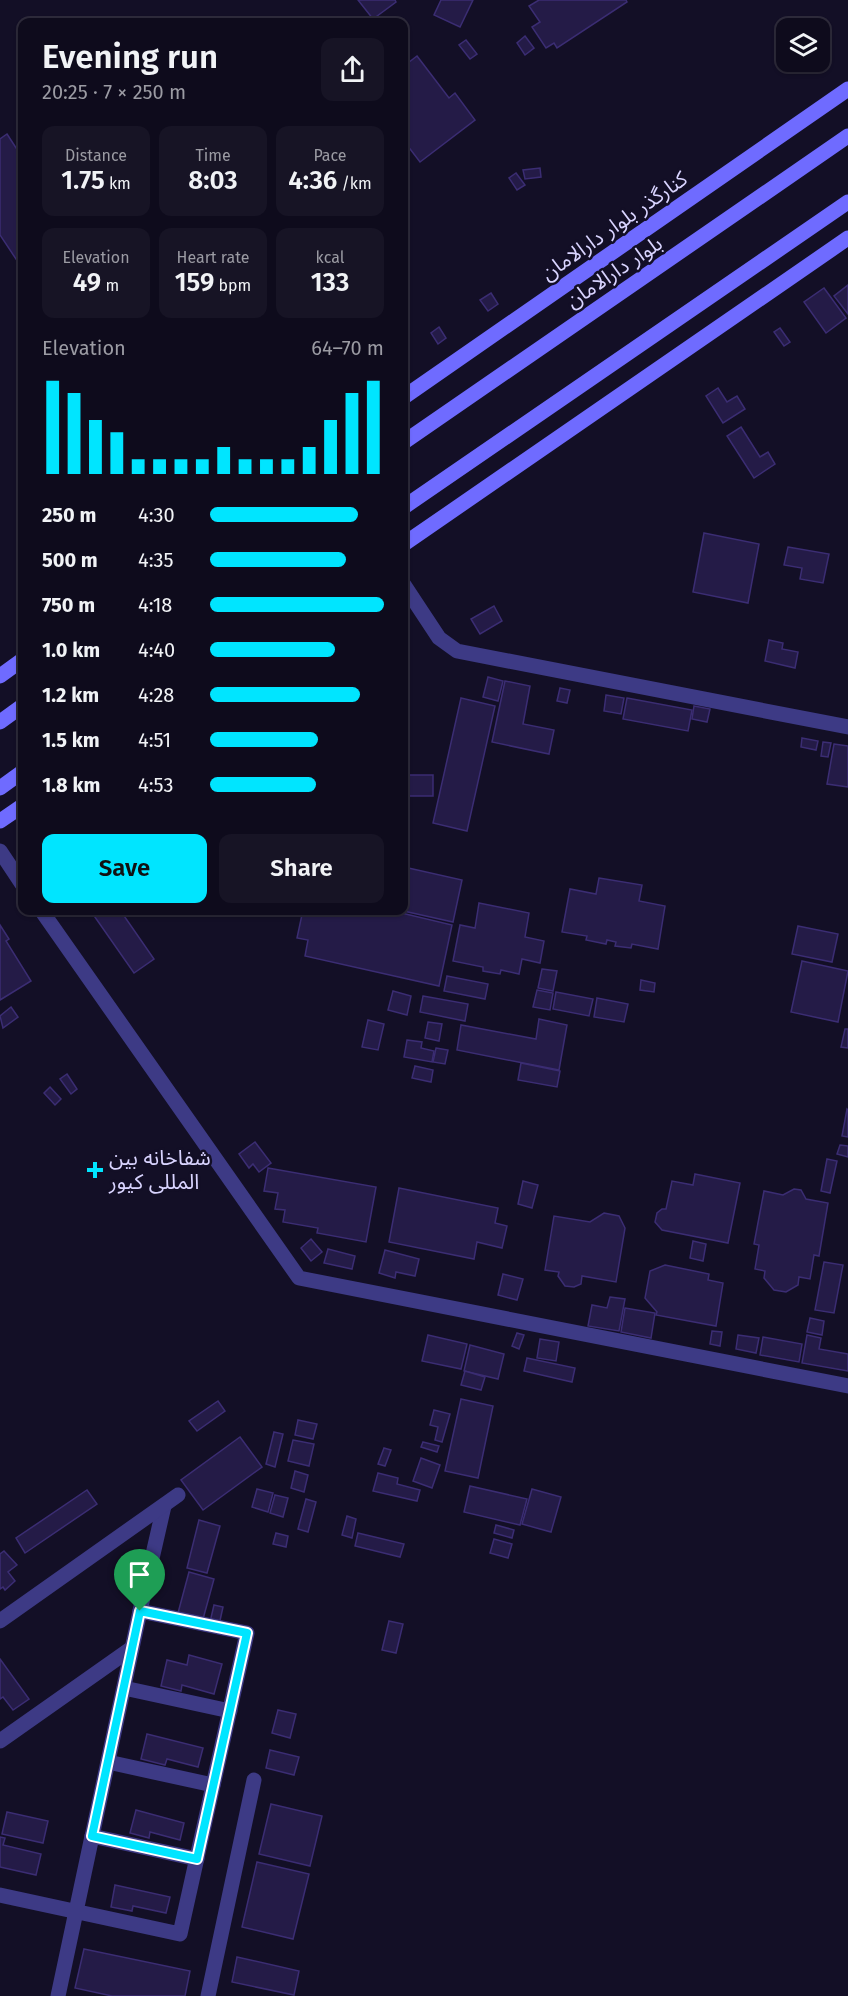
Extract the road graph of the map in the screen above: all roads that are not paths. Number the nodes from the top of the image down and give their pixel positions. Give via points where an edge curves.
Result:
1 (848, 89) edge
2 (848, 136) edge
3 (848, 202) edge
4 (848, 238) edge
5 (408, 394) edge
6 (408, 439) edge
7 (408, 504) edge
8 (408, 541) edge
9 (408, 591) edge
10 (18, 663) edge
11 (0, 676) edge
12 (18, 709) edge
13 (0, 722) edge
14 (848, 727) edge
15 (18, 775) edge
16 (0, 788) edge
17 (18, 809) edge
18 (0, 821) edge
19 (0, 851) edge
20 (18, 878) edge
21 (45, 915) edge
22 (848, 1386) edge
23 (178, 1495) dead end
24 (164, 1506) junction
25 (140, 1611) junction
26 (0, 1621) edge
27 (132, 1648) junction
28 (124, 1688) junction
29 (230, 1711) junction
30 (0, 1741) edge
31 (108, 1762) junction
32 (254, 1780) dead end
33 (213, 1785) junction
34 (92, 1836) junction
35 (197, 1859) junction
36 (0, 1894) edge
37 (75, 1911) junction
38 (58, 1996) edge
39 (208, 1996) edge

1 - 5 street, کنارگذر بلوار دارالامان
2 - 6 street, بلوار دارالامان
3 - 7 street
4 - 8 street
9 - 14 street via 439,638 457,651
10 - 11 street
12 - 13 street
15 - 16 street
17 - 18 street
19 - 20 street
21 - 22 street via 299,1278
23 - 24 street
24 - 25 street
24 - 26 street
25 - 27 street
25 - 29 street via 247,1633
27 - 28 street
27 - 30 street
28 - 29 street
28 - 31 street
29 - 33 street
31 - 33 street
31 - 34 street
32 - 39 street
33 - 35 street
34 - 35 street
34 - 37 street
35 - 37 street via 180,1934
36 - 37 street
37 - 38 street

